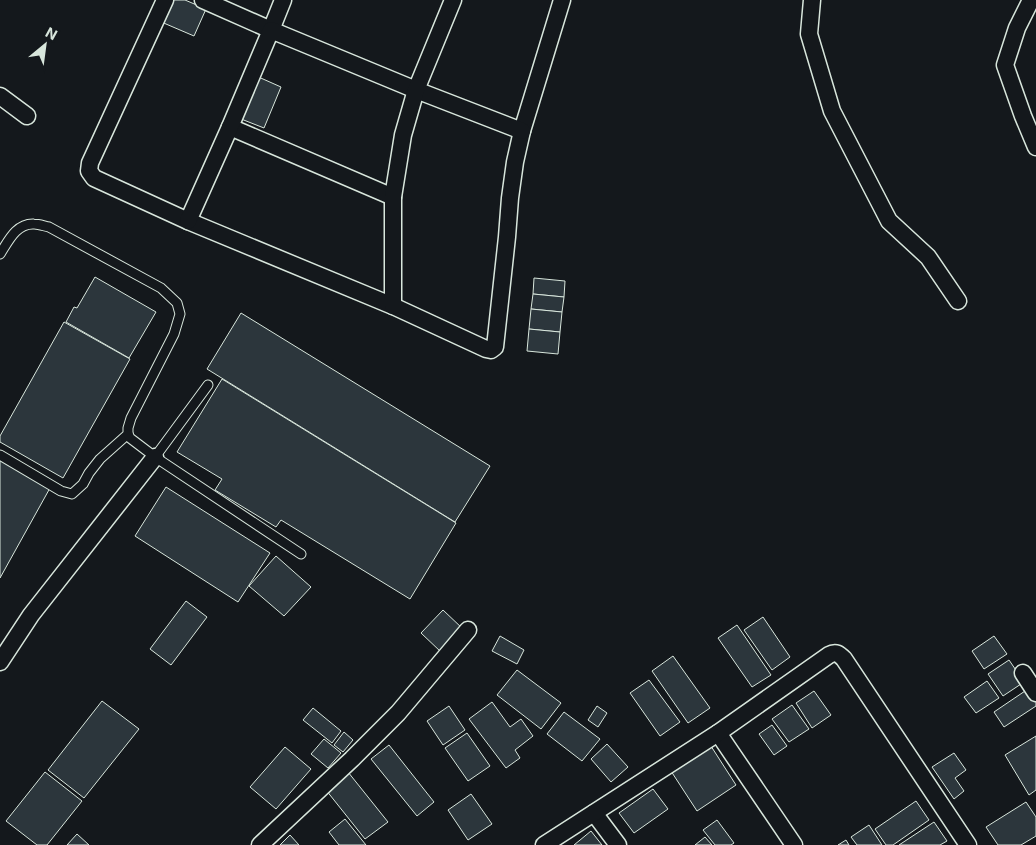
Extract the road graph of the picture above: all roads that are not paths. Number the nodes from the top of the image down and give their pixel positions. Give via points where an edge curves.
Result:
1 (165, 0) edge
2 (203, 0) edge
3 (283, 0) edge
4 (453, 0) edge
5 (562, 0) edge
6 (812, 0) edge
7 (1031, 0) edge
8 (271, 30) junction
9 (416, 90) junction
10 (0, 96) edge
11 (27, 116) dead end
12 (230, 127) junction
13 (522, 131) junction
14 (1036, 147) edge
15 (394, 197) junction
16 (188, 221) junction
17 (0, 254) edge
18 (958, 301) dead end
19 (393, 306) junction
20 (208, 386) dead end
21 (128, 434) junction
22 (0, 455) edge
23 (155, 457) junction
24 (302, 554) dead end
25 (468, 630) dead end
26 (0, 662) edge
27 (1023, 672) dead end
28 (1036, 693) edge
29 (718, 733) junction
30 (594, 814) junction
31 (260, 845) edge
32 (544, 845) edge
33 (618, 845) edge
34 (794, 845) edge
35 (968, 845) edge

1 - 16 street via 89,171 94,178
2 - 8 street
3 - 8 street
4 - 9 street
5 - 13 street
6 - 18 street via 809,34 832,111 889,221 928,257
7 - 14 street via 1017,28 1005,65
8 - 9 street
8 - 12 street
9 - 13 street
9 - 15 street via 403,135
10 - 11 street
12 - 15 street
12 - 16 street
13 - 19 street via 510,198 496,347 486,350
15 - 19 street
16 - 19 street
17 - 21 lane via 14,232 26,224 49,227 160,288 177,303 180,314 174,334 131,418
20 - 23 lane
21 - 22 lane via 100,459 72,494 61,491
21 - 23 lane
23 - 24 lane
23 - 26 street via 31,615
25 - 31 street via 398,713
27 - 28 street
29 - 30 street
29 - 34 street
29 - 35 street via 829,654 838,653
30 - 32 street
30 - 33 street

